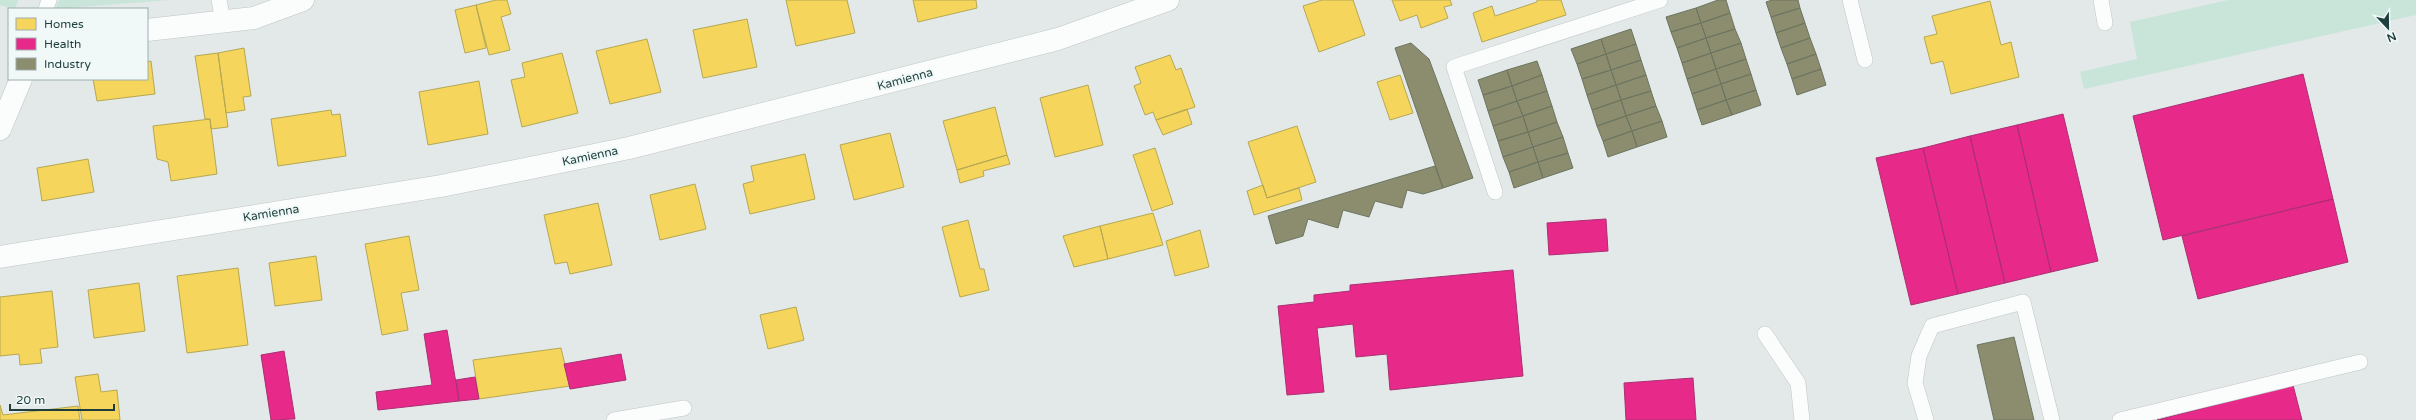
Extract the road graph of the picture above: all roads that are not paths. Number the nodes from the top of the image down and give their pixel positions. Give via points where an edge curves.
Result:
1 (219, 0) edge
2 (303, 0) edge
3 (1168, 0) edge
4 (1660, 0) edge
5 (1850, 0) edge
6 (2101, 0) edge
7 (223, 22) junction
8 (2105, 23) dead end
9 (148, 30) edge
10 (1865, 60) dead end
11 (21, 80) edge
12 (0, 129) edge
13 (1495, 192) dead end
14 (0, 257) edge
15 (1765, 334) dead end
16 (2360, 362) dead end
17 (684, 408) dead end
18 (614, 420) edge
19 (1802, 420) edge
20 (1926, 420) edge
21 (2052, 420) edge
22 (2120, 420) edge

1 - 7 lane
2 - 7 street via 254,18
3 - 14 street, Kamienna via 1058,38 629,148 441,186
4 - 13 lane via 1454,67
5 - 10 lane
6 - 8 lane
7 - 9 street
11 - 12 street
15 - 19 lane via 1798,383
16 - 22 lane
17 - 18 lane
20 - 21 lane via 1915,383 1919,356 1932,326 2023,302

